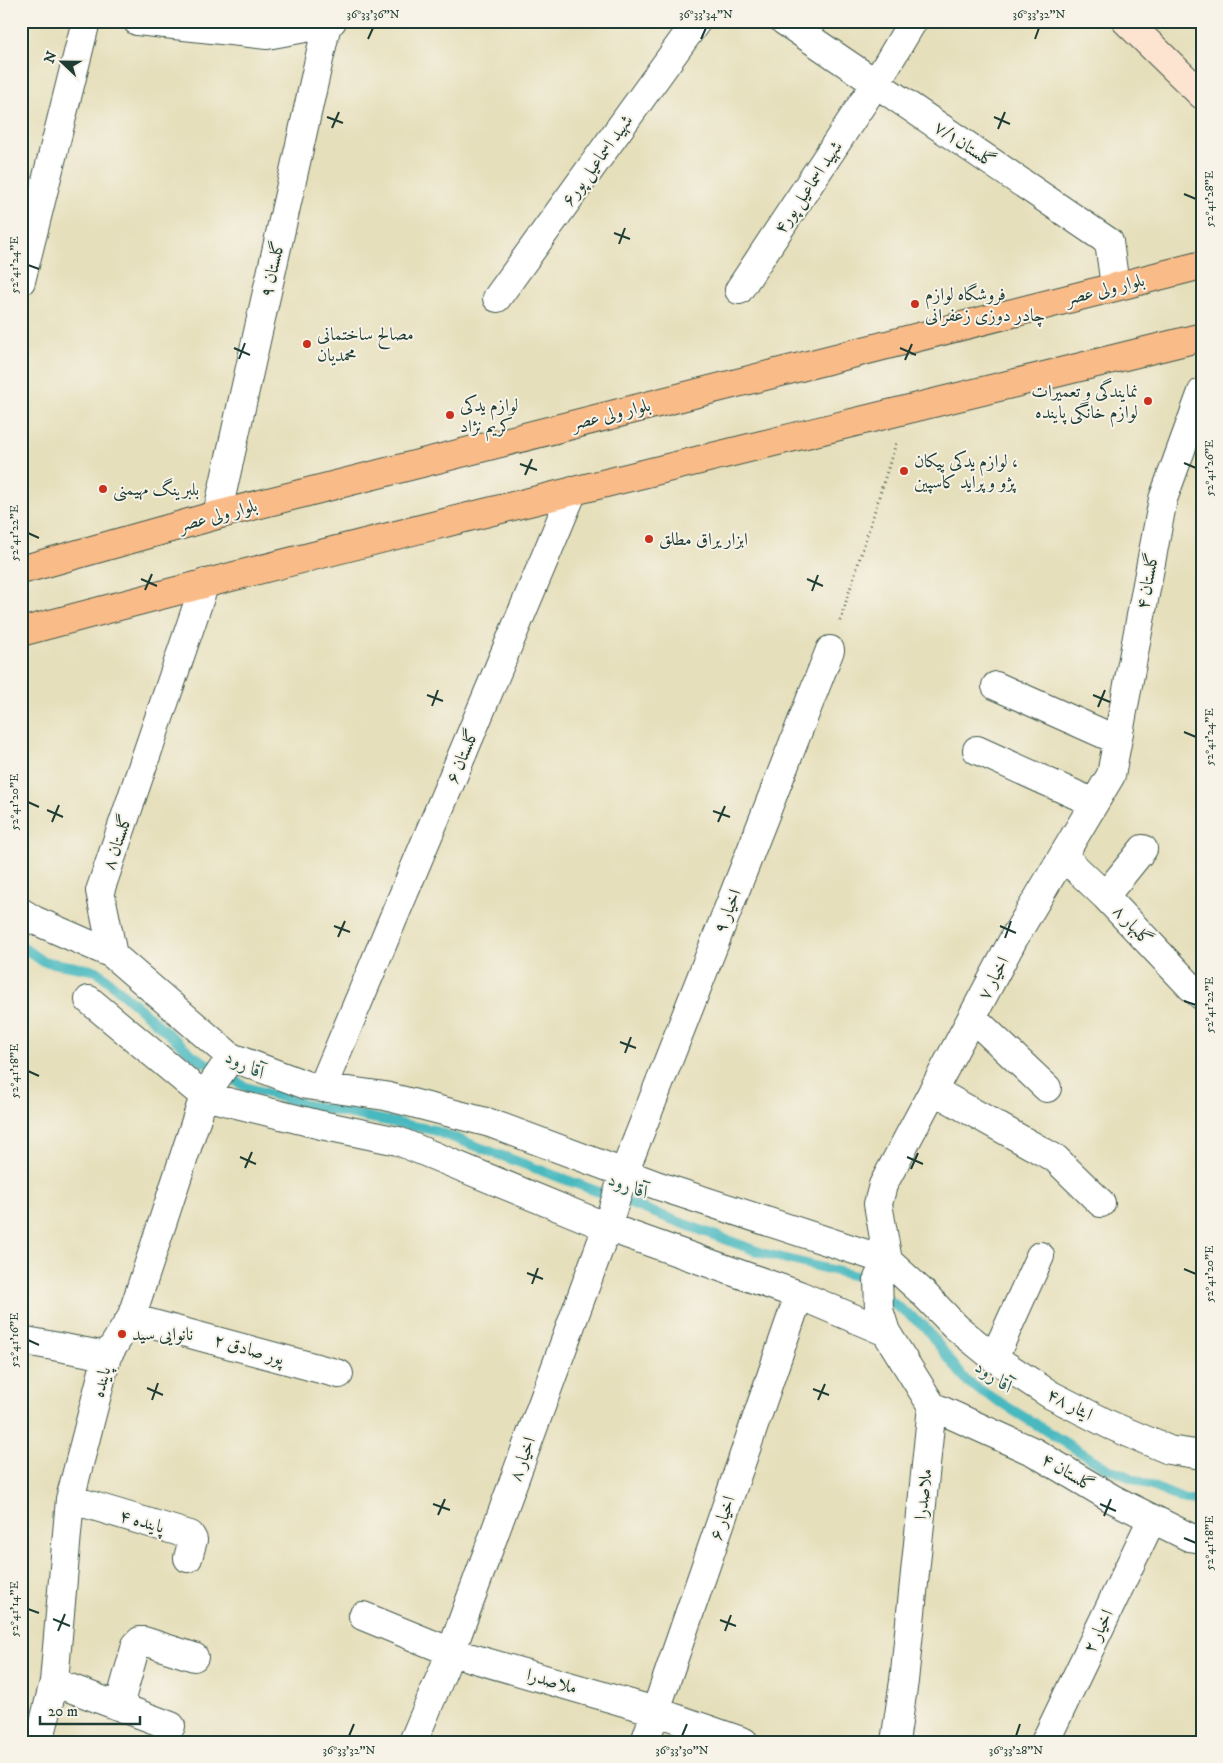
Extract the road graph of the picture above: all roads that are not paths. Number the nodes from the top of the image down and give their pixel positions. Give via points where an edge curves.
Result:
1 (86, 21) edge
2 (137, 21) edge
3 (697, 21) edge
4 (784, 21) edge
5 (913, 21) edge
6 (1126, 21) edge
7 (330, 23) edge
8 (876, 84) junction
9 (1202, 94) edge
10 (1202, 264) edge
11 (21, 281) edge
12 (1115, 286) junction
13 (739, 290) dead end
14 (497, 298) dead end
15 (1202, 337) edge
16 (1202, 392) edge
17 (572, 491) junction
18 (217, 515) junction
19 (21, 570) edge
20 (205, 583) junction
21 (21, 632) edge
22 (830, 650) road end
23 (996, 686) dead end
24 (1117, 740) junction
25 (977, 750) dead end
26 (1111, 775) joint
27 (1094, 803) junction
28 (1143, 849) dead end
29 (1062, 856) junction
30 (1105, 896) junction
31 (21, 912) edge
32 (112, 954) junction
33 (1198, 985) edge
34 (89, 1000) dead end
35 (972, 1017) junction
36 (231, 1057) junction
37 (322, 1088) junction
38 (1047, 1088) dead end
39 (933, 1090) junction
40 (204, 1096) junction
41 (624, 1173) junction
42 (1100, 1203) dead end
43 (608, 1227) junction
44 (1040, 1256) dead end
45 (888, 1261) junction
46 (799, 1295) junction
47 (131, 1318) junction
48 (886, 1332) junction
49 (21, 1340) edge
50 (107, 1356) junction
51 (994, 1358) junction
52 (339, 1374) dead end
53 (932, 1406) junction
54 (1202, 1455) edge
55 (70, 1499) junction
56 (1152, 1519) junction
57 (1202, 1539) edge
58 (188, 1558) dead end
59 (363, 1616) dead end
60 (451, 1652) junction
61 (194, 1657) dead end
62 (54, 1682) junction
63 (119, 1706) junction
64 (655, 1711) junction
65 (171, 1726) dead end
66 (39, 1742) edge
67 (413, 1742) edge
68 (644, 1742) edge
69 (744, 1742) edge
70 (895, 1742) edge
71 (1045, 1742) edge

1 - 11 street
2 - 7 street via 267,35
3 - 14 street, شهید اسماعیل پور۶
4 - 8 street, گلستان۷/۱
5 - 8 street, شهید اسماعیل پور۴
6 - 9 main road
7 - 18 street, گلستان ۹
8 - 12 street, گلستان۷/۱ via 1109,242
8 - 13 street, شهید اسماعیل پور۴
10 - 12 main road, بلوار ولی عصر
12 - 18 main road, بلوار ولی عصر
15 - 17 main road
16 - 24 street, گلستان ۴ via 1162,499
17 - 20 main road
17 - 37 street, گلستان ۶
18 - 19 main road, بلوار ولی عصر
20 - 21 main road
20 - 32 street, گلستان ۸ via 100,891
22 - 41 street, اخیار ۹
23 - 24 street
24 - 26 street, گلستان ۴
25 - 27 street
26 - 27 street, اخیار ۷
27 - 29 street, اخیار ۷
28 - 30 street
29 - 30 street, گلبهار ۸
29 - 35 street, اخیار ۷
30 - 33 street, گلبهار ۸
31 - 32 street
32 - 36 street
34 - 40 street
35 - 38 street
35 - 39 street, اخیار ۷
36 - 37 street via 306,1086
36 - 40 street, پاینده
37 - 41 street via 385,1096 490,1123
39 - 42 street via 1056,1159
39 - 45 street, اخیار ۷ via 883,1186 878,1204
40 - 43 street via 398,1141
40 - 47 street, پاینده
41 - 43 street, اخیار ۸
41 - 45 street
43 - 46 street
43 - 60 street, اخیار ۸
44 - 51 street
45 - 48 street via 878,1278 879,1310
45 - 51 street, ایثار ۴۸ via 956,1327
46 - 48 street
46 - 64 street, اخیار ۶
47 - 50 street, پاینده
47 - 52 street, پور صادق ۲
48 - 53 street
49 - 50 street
50 - 55 street, پاینده
51 - 54 street, ایثار ۴۸ via 1051,1395 1110,1426 1169,1450
53 - 56 street, گلستان ۴ via 1034,1452
53 - 70 street, ملاصدرا
55 - 58 street, پاینده ۴ via 190,1535 193,1540
55 - 62 street, پاینده
56 - 57 street, گلستان ۴ via 1188,1538
56 - 71 street, اخیار ۲
59 - 60 street, ملاصدرا
60 - 64 street, ملاصدرا
60 - 67 street, اخیار ۸
61 - 63 street via 140,1641 136,1645
62 - 63 street
62 - 66 street, پاینده
63 - 65 street
64 - 68 street, اخیار ۶
64 - 69 street, ملاصدرا

